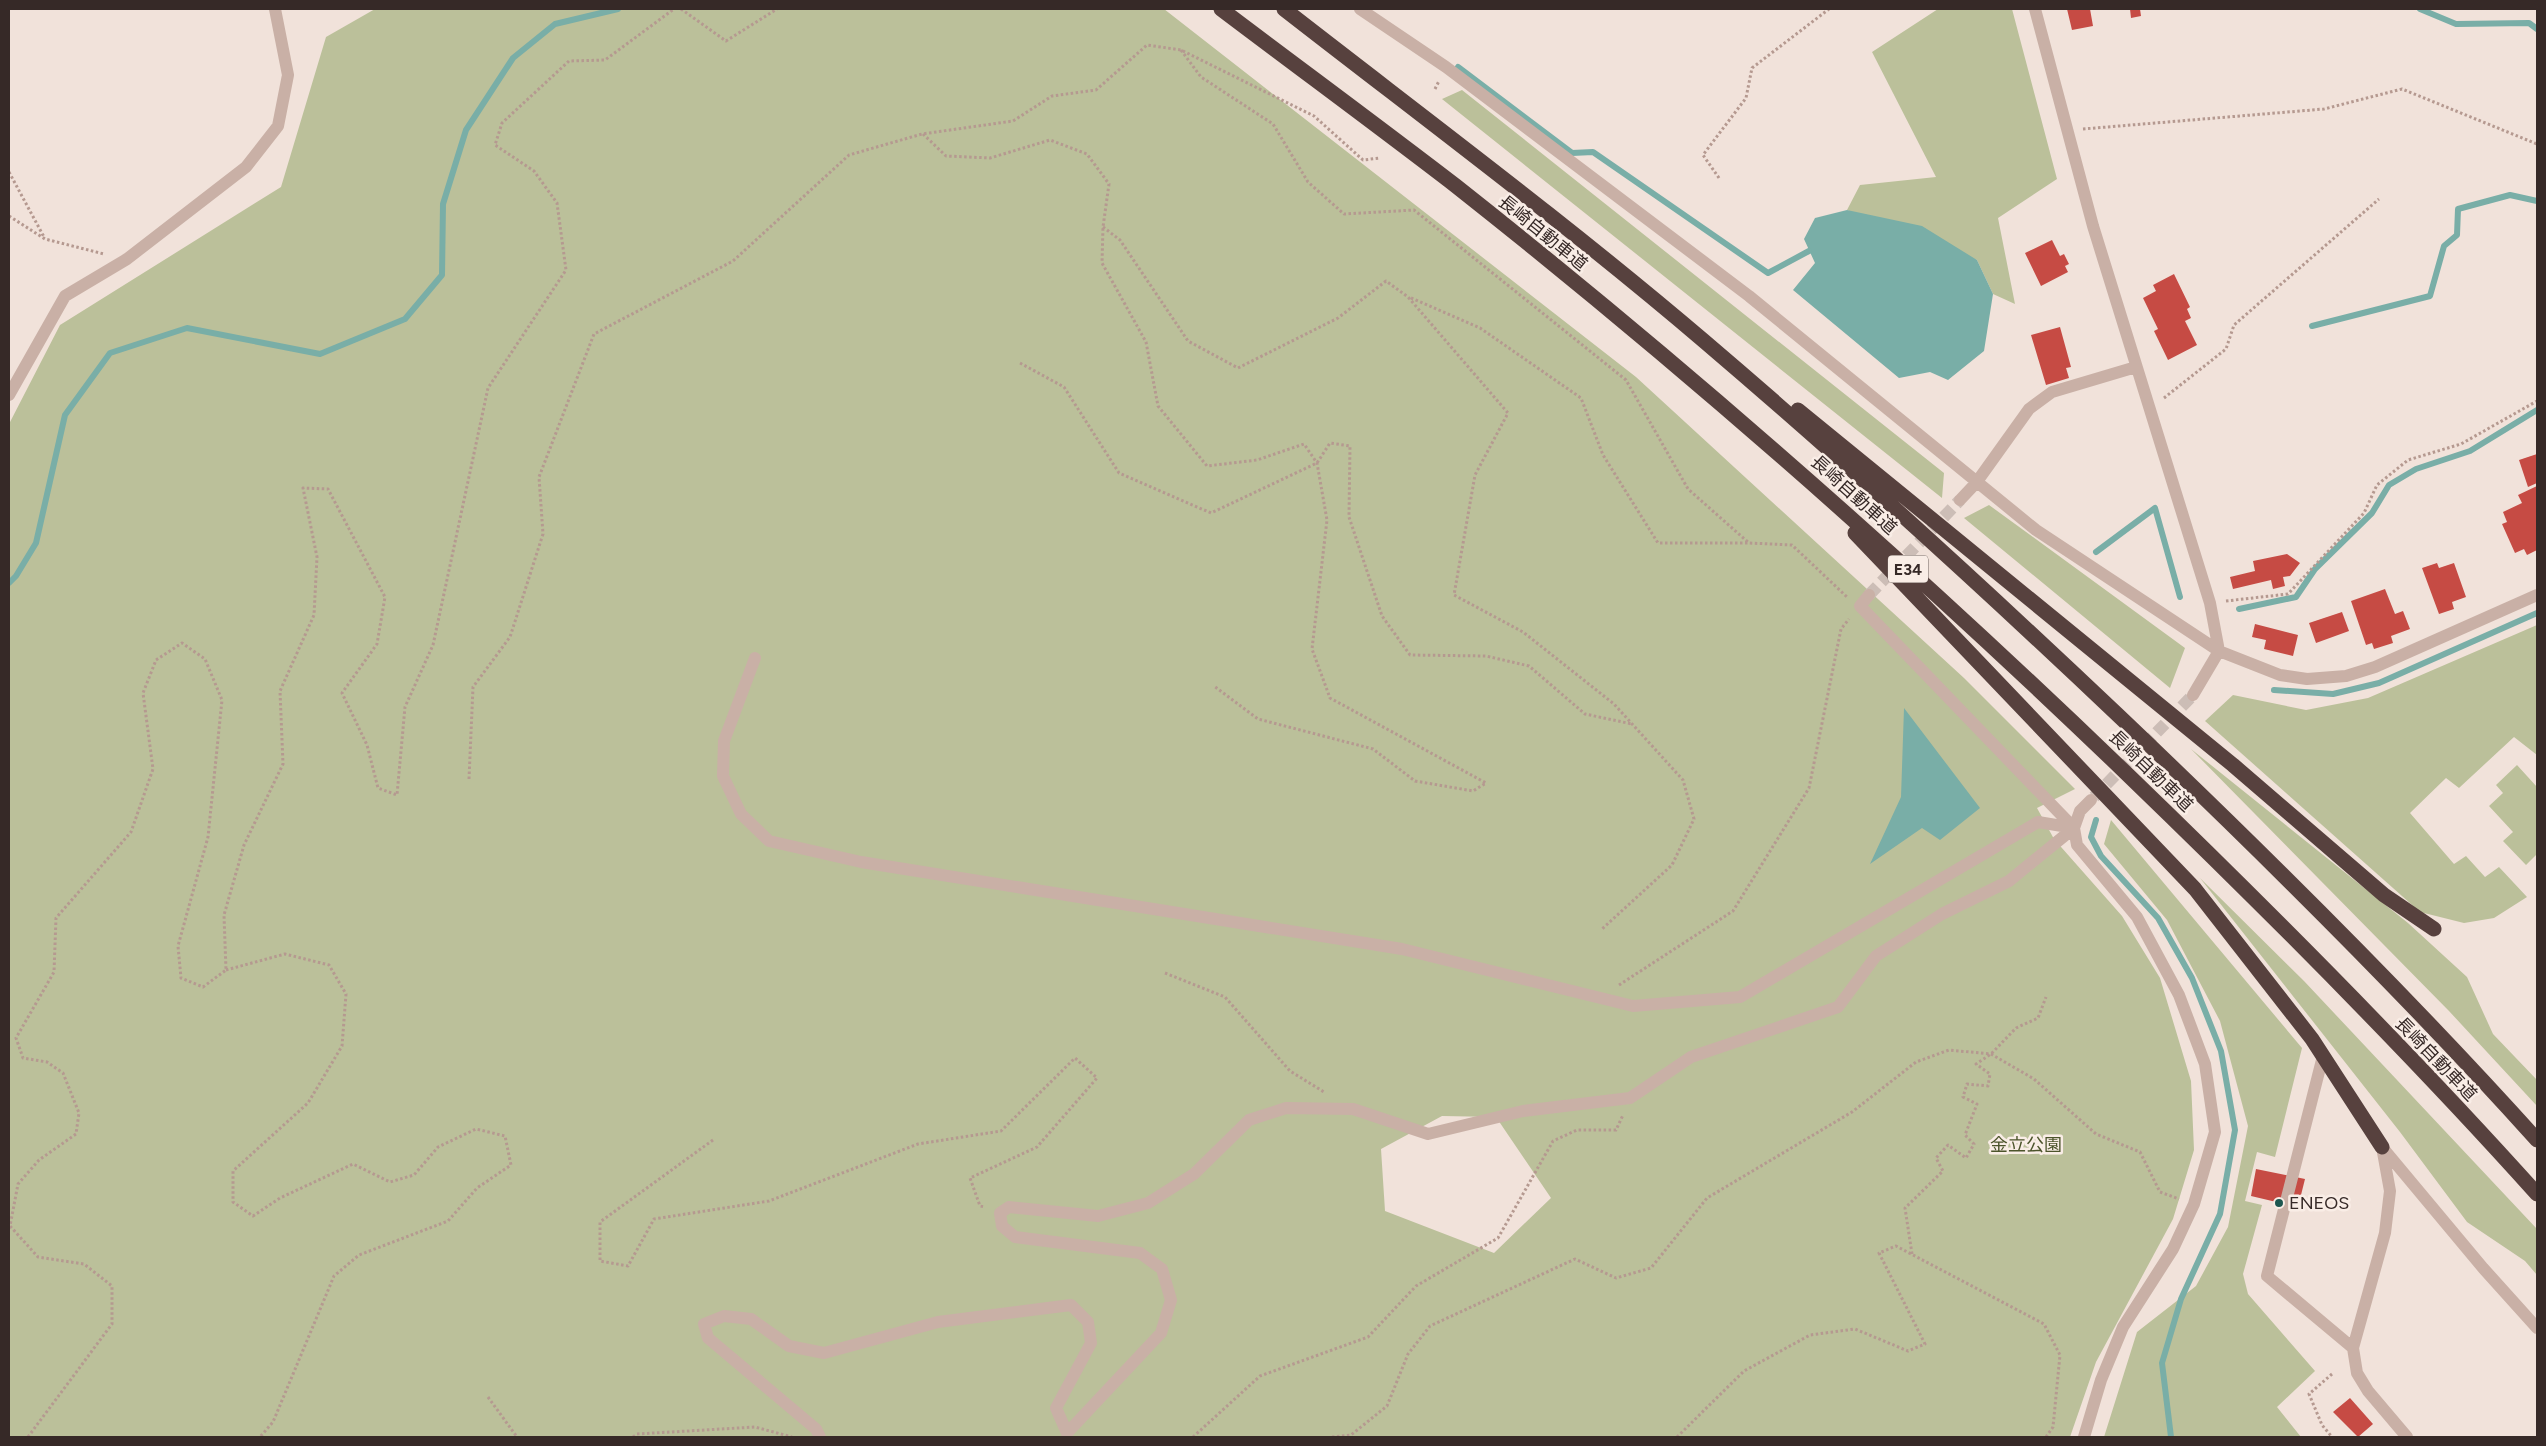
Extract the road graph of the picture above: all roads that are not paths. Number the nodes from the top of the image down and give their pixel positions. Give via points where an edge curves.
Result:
1 (275, 9) edge
2 (1221, 9) edge
3 (1284, 9) edge
4 (1360, 9) edge
5 (2035, 9) edge
6 (1592, 249) junction
7 (2136, 366) junction
8 (9, 395) edge
9 (1783, 458) junction
10 (1976, 483) junction
11 (1960, 500) tunnel mouth
12 (1870, 595) tunnel mouth
13 (2537, 595) edge
14 (2219, 651) junction
15 (754, 658) dead end
16 (2193, 695) tunnel mouth
17 (2091, 800) tunnel mouth
18 (2074, 828) junction
19 (2434, 930) dead end
20 (2323, 1056) junction
21 (2537, 1140) edge
22 (2382, 1147) junction
23 (2537, 1194) edge
24 (2537, 1328) edge
25 (2353, 1348) junction
26 (1065, 1435) edge
27 (820, 1437) edge
28 (2084, 1437) edge
29 (2407, 1437) edge

1 - 8 street via 288,75 278,126 246,167 127,259 65,296
2 - 9 highway, 長崎自動車道 / E34 via 1455,186
3 - 6 highway, 長崎自動車道 / E34
4 - 10 street via 1446,67 1749,296
5 - 7 street via 2093,226
6 - 19 highway via 1706,336 2049,613 2384,895
6 - 21 highway, 長崎自動車道 / E34 via 1703,340 1906,517 2054,654 2206,798
7 - 10 street via 2052,392 2029,409
7 - 14 street via 2210,604
9 - 20 highway via 2195,889
9 - 23 highway, 長崎自動車道 / E34 via 2022,674 2181,826 2311,955
10 - 11 street
10 - 14 street via 2036,530
12 - 18 street via 1860,606
13 - 14 street via 2375,667 2346,676 2307,679 2280,674
14 - 16 street
15 - 18 street via 724,741 724,776 741,814 769,841 861,862 1402,949 1633,1006 1740,997 2038,822
17 - 18 street via 2080,811
18 - 26 street via 2009,881 1942,914 1876,956 1838,1007 1691,1057 1630,1098 1522,1111 1428,1134 1353,1110 1286,1108 1249,1120 1194,1174 1148,1203 1098,1216 1008,1206 1000,1213 1002,1226 1016,1237 1140,1253 1162,1269 1171,1300 1161,1333
18 - 28 street via 2077,845 2137,917 2179,995 2205,1064 2215,1132 2194,1204 2173,1249 2123,1327 2101,1380
20 - 22 highway
20 - 25 street via 2267,1276
22 - 24 street
22 - 25 street via 2390,1191 2385,1233
25 - 29 street via 2358,1373 2368,1391
26 - 27 street via 1056,1408 1091,1343 1088,1322 1071,1306 938,1322 824,1353 789,1346 751,1319 724,1316 704,1324 708,1338 816,1430

